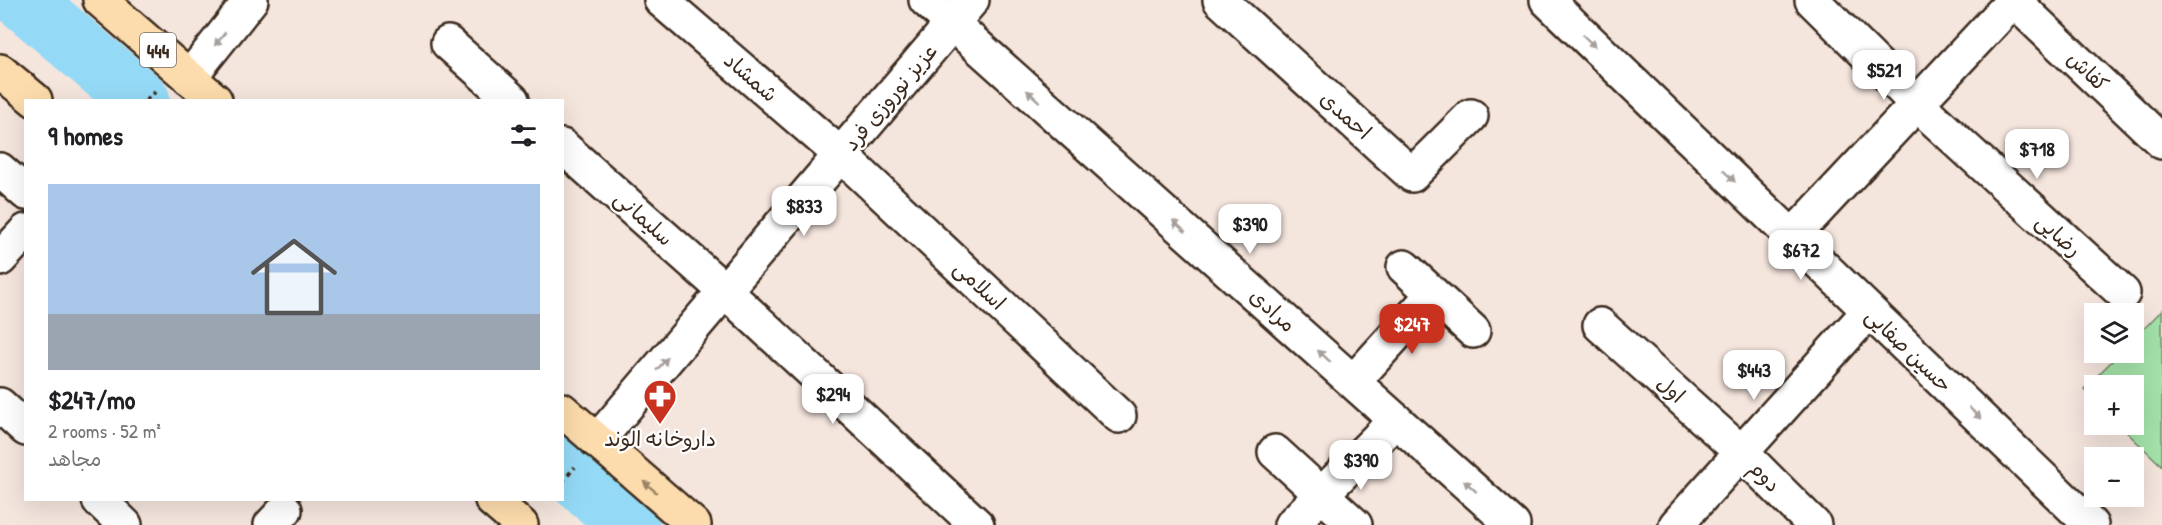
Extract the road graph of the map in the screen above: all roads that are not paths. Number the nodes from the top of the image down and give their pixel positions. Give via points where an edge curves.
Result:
1 (100, 0) edge
2 (251, 0) edge
3 (661, 0) edge
4 (926, 0) edge
5 (1220, 0) edge
6 (1547, 0) edge
7 (1812, 0) edge
8 (2013, 0) edge
9 (962, 12) edge
10 (448, 44) dead end
11 (0, 71) edge
12 (189, 78) junction
13 (34, 99) edge
14 (213, 99) edge
15 (511, 99) edge
16 (1917, 104) junction
17 (1471, 116) dead end
18 (2162, 142) edge
19 (564, 148) edge
20 (841, 154) junction
21 (0, 170) edge
22 (24, 191) edge
23 (24, 233) edge
24 (1792, 237) junction
25 (0, 260) edge
26 (1404, 267) dead end
27 (725, 291) junction
28 (2123, 293) dead end
29 (1433, 294) junction
30 (1869, 312) junction
31 (1600, 325) dead end
32 (1473, 331) dead end
33 (1353, 382) junction
34 (0, 405) edge
35 (564, 413) edge
36 (1119, 416) dead end
37 (1396, 420) junction
38 (24, 427) edge
39 (589, 450) junction
40 (1275, 452) dead end
41 (1742, 453) junction
42 (1322, 494) junction
43 (100, 501) edge
44 (493, 501) edge
45 (125, 525) edge
46 (521, 525) edge
47 (694, 525) edge
48 (977, 525) edge
49 (1291, 525) edge
50 (1355, 525) edge
51 (1513, 525) edge
52 (1676, 525) edge
53 (1814, 525) edge
54 (2091, 525) edge

1 - 12 main road, 444
2 -> 12 street
3 - 20 street, شمشاد
4 - 9 street, مرادی
5 - 17 street, احمدی via 1412,175
6 -> 24 street, حسین صفایی
7 - 16 street, رضایی
8 - 16 street
8 - 18 street, کفاش
9 - 20 street, عزیز نوروزی فرد
33 -> 9 street, مرادی
10 - 15 street
11 - 13 main road
12 - 14 main road, 444
16 - 24 street
16 - 28 street, رضایی
19 - 27 street, سلیمانی
20 - 27 street, عزیز نوروزی فرد
20 - 36 street, اسلامی
21 - 22 street
23 - 25 street
24 - 30 street, حسین صفایی
26 - 29 street
39 -> 27 street, عزیز نوروزی فرد
27 - 48 street, سلیمانی
29 - 32 street
29 - 33 street
30 - 41 street
30 -> 54 street, حسین صفایی
31 - 41 street, اول
33 - 37 street, مرادی
34 - 38 street
35 - 39 main road
37 - 42 street
51 -> 37 street, مرادی
47 -> 39 main road
40 - 42 street
41 - 52 street
41 - 53 street, دوم
42 - 49 street
42 - 50 street
43 - 45 street
44 - 46 main road

